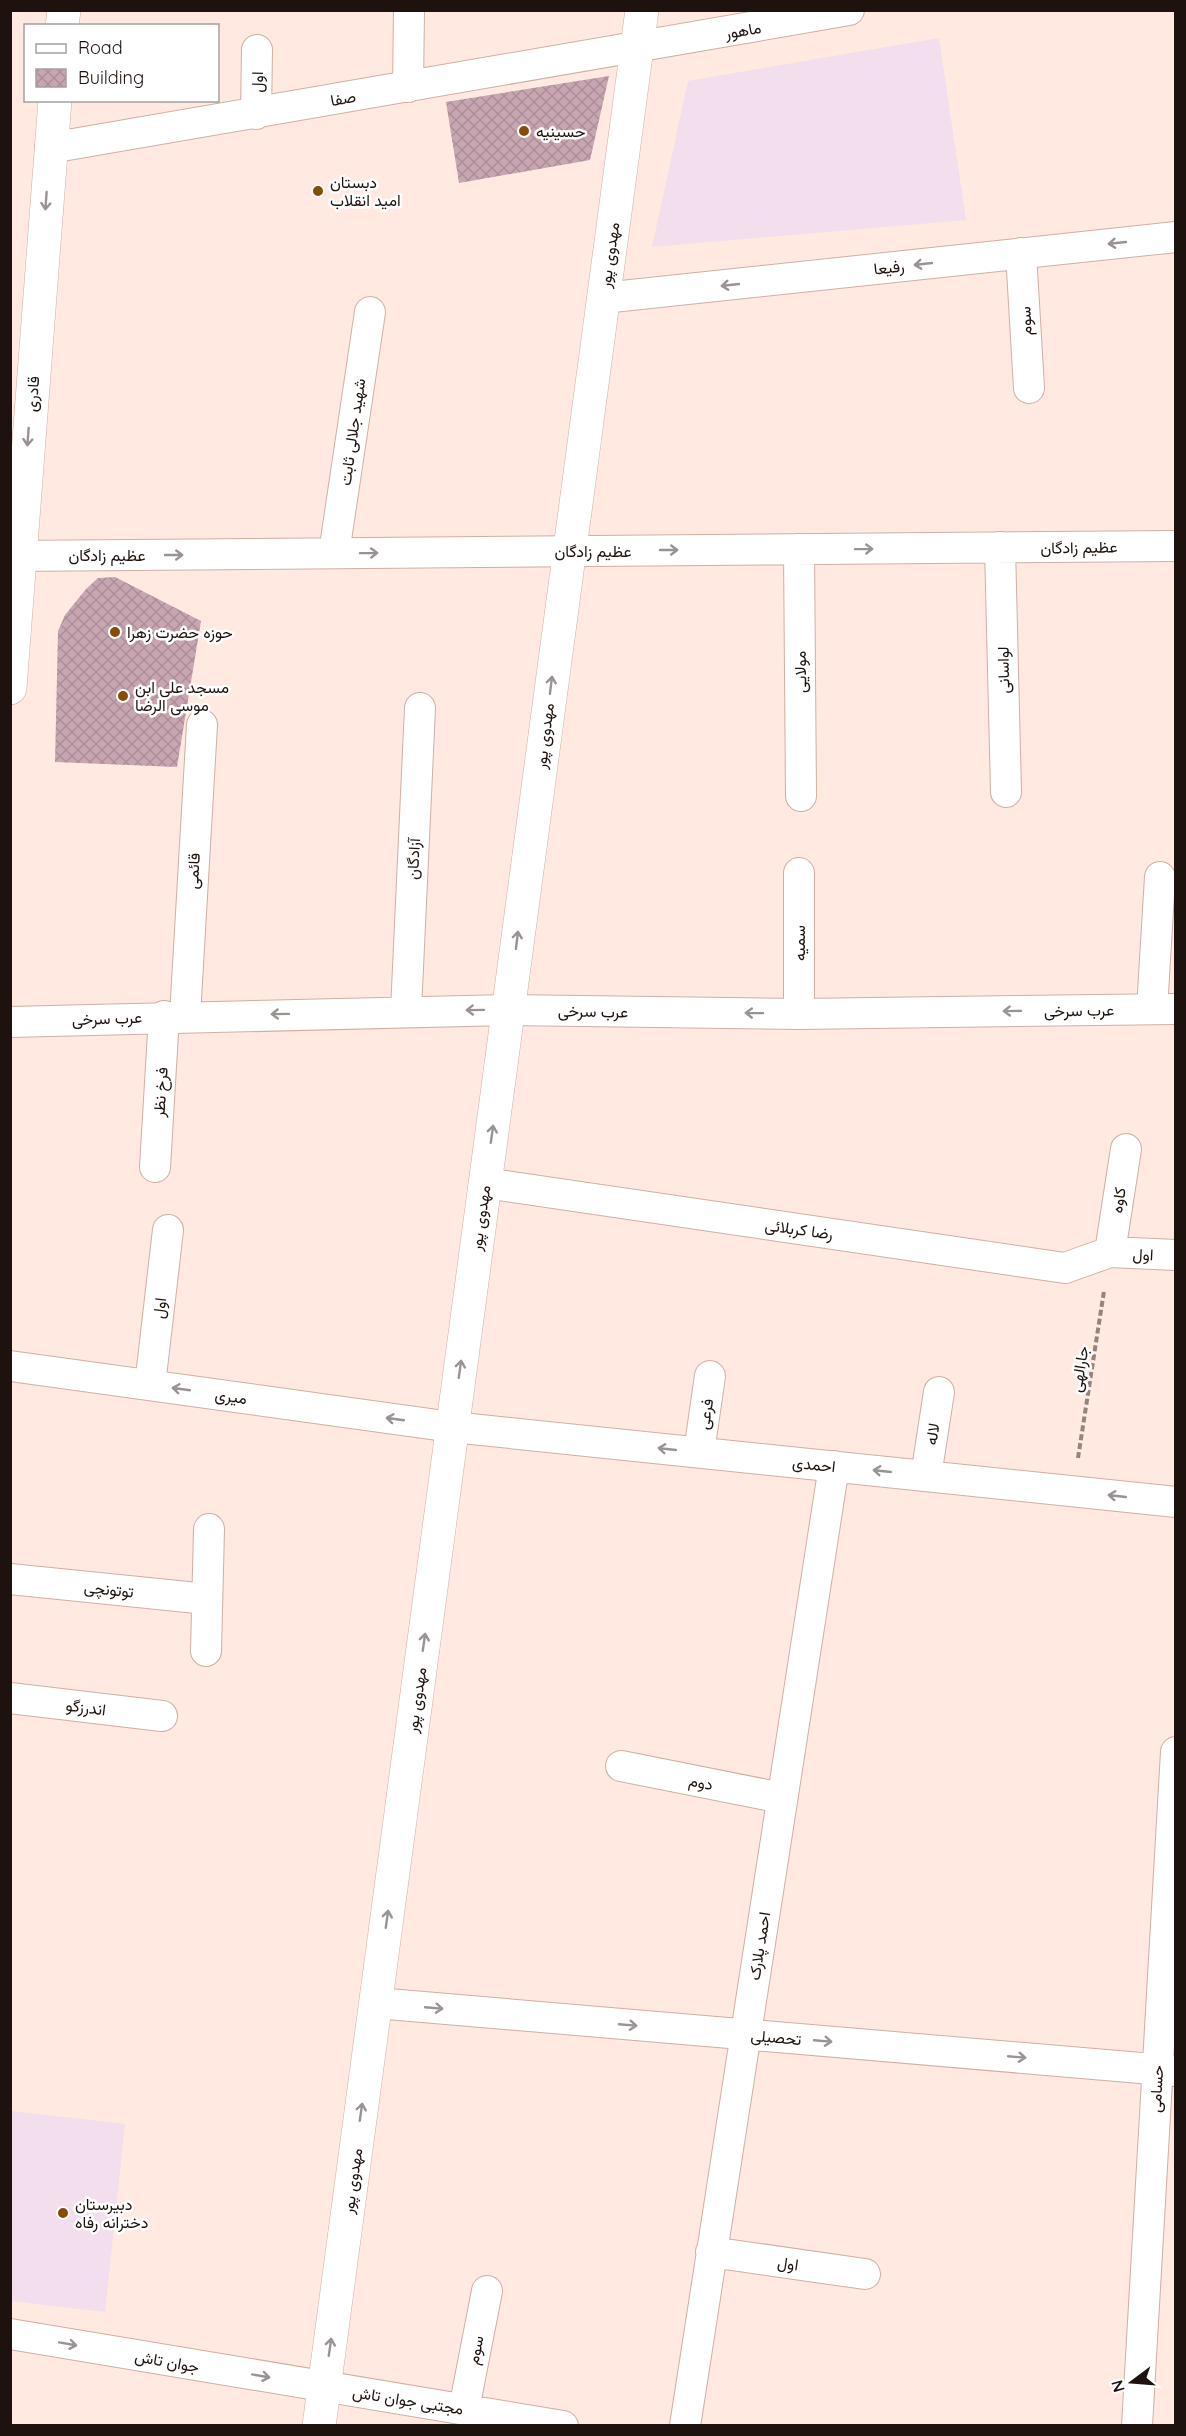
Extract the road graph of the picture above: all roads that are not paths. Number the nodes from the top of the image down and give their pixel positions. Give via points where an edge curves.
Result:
1 (409, 10) edge
2 (642, 10) edge
3 (849, 10) edge
4 (637, 49) junction
5 (257, 50) dead end
6 (408, 87) junction
7 (55, 102) edge
8 (256, 114) junction
9 (50, 148) junction
10 (1176, 237) edge
11 (1021, 253) junction
12 (603, 298) junction
13 (370, 312) dead end
14 (1029, 388) dead end
15 (1176, 546) edge
16 (1000, 548) junction
17 (799, 549) junction
18 (568, 551) junction
19 (334, 553) junction
20 (15, 556) edge
21 (10, 688) edge
22 (420, 708) dead end
23 (202, 725) dead end
24 (1006, 792) dead end
25 (801, 796) dead end
26 (799, 873) dead end
27 (1160, 877) dead end
28 (1164, 1009) edge
29 (508, 1010) junction
30 (406, 1011) junction
31 (799, 1014) junction
32 (175, 1016) junction
33 (10, 1022) edge
34 (1126, 1149) dead end
35 (155, 1167) dead end
36 (485, 1183) junction
37 (168, 1230) dead end
38 (1110, 1252) junction
39 (1176, 1255) edge
40 (10, 1365) edge
41 (711, 1376) dead end
42 (150, 1385) junction
43 (939, 1392) dead end
44 (452, 1427) junction
45 (699, 1452) junction
46 (834, 1466) junction
47 (926, 1476) junction
48 (1176, 1502) edge
49 (209, 1529) dead end
50 (10, 1579) edge
51 (207, 1599) junction
52 (206, 1651) dead end
53 (10, 1698) edge
54 (162, 1716) dead end
55 (1176, 1752) edge
56 (621, 1766) dead end
57 (782, 1798) junction
58 (376, 2003) junction
59 (745, 2034) junction
60 (1166, 2070) edge
61 (711, 2252) junction
62 (865, 2274) dead end
63 (487, 2291) dead end
64 (10, 2334) edge
65 (324, 2387) junction
66 (464, 2409) junction
67 (319, 2426) edge
68 (563, 2426) edge
69 (685, 2426) edge
70 (1137, 2426) edge

1 - 6 street
2 - 4 street, مهدوی پور
3 - 4 street, ماهور
4 - 6 street, صفا
4 - 12 street, مهدوی پور
5 - 8 street, اول
6 - 8 street, صفا
7 - 9 street, قادرى
8 - 9 street, صفا
9 -> 20 street, قادرى
10 -> 11 street, رفیعا
11 -> 12 street, رفیعا
11 - 14 street, سوم
12 - 18 street, مهدوی پور
13 - 19 street, شهید جلالی ثابت
15 - 16 street, عظیم زادگان
17 -> 16 street, عظیم زادگان
16 - 24 street, لواسانی
18 -> 17 street, عظیم زادگان
17 - 25 street, مولایی
19 -> 18 street, عظیم زادگان
29 -> 18 street, مهدوی پور
20 -> 19 street, عظیم زادگان
20 - 21 street, قادرى
22 - 30 street, آزادگان
23 - 32 street, قائمی
26 - 31 street, سمیه
27 - 28 street
28 -> 31 street, عرب سرخی
29 -> 30 street, عرب سرخی
31 -> 29 street, عرب سرخی
36 -> 29 street, مهدوی پور
30 -> 32 street, عرب سرخی
32 - 33 street, عرب سرخی
32 - 35 street, فرخ نظر
34 - 38 street, کاوه
36 - 38 street, رضا کربلائی via 1065,1268
44 -> 36 street, مهدوی پور
37 - 42 street, اول
38 - 39 street, اول
40 - 42 street, میری
41 - 45 street, فرعی
44 -> 42 street, میری
43 - 47 street, لاله
45 -> 44 street, احمدی
58 -> 44 street, مهدوی پور
45 - 46 street, احمدی
47 -> 46 street, احمدی
46 - 57 street, احمد پلارک
48 -> 47 street, احمدی
49 - 51 street
50 - 51 street, توتونچی
51 - 52 street
53 - 54 street, اندرزگو
55 - 60 street, حسامی
56 - 57 street, دوم
57 - 59 street, احمد پلارک
58 -> 59 street, تحصیلی
65 -> 58 street, مهدوی پور
59 -> 60 street, تحصیلی
59 - 61 street, احمد پلارک
60 - 70 street, حسامی
61 - 62 street, اول
61 - 69 street, احمد پلارک
63 - 66 street, سوم
64 -> 65 street, جوان تاش
65 - 66 street, مجتبی جوان تاش
65 - 67 street, مهدوی پور
66 - 68 street, مجتبی جوان تاش

